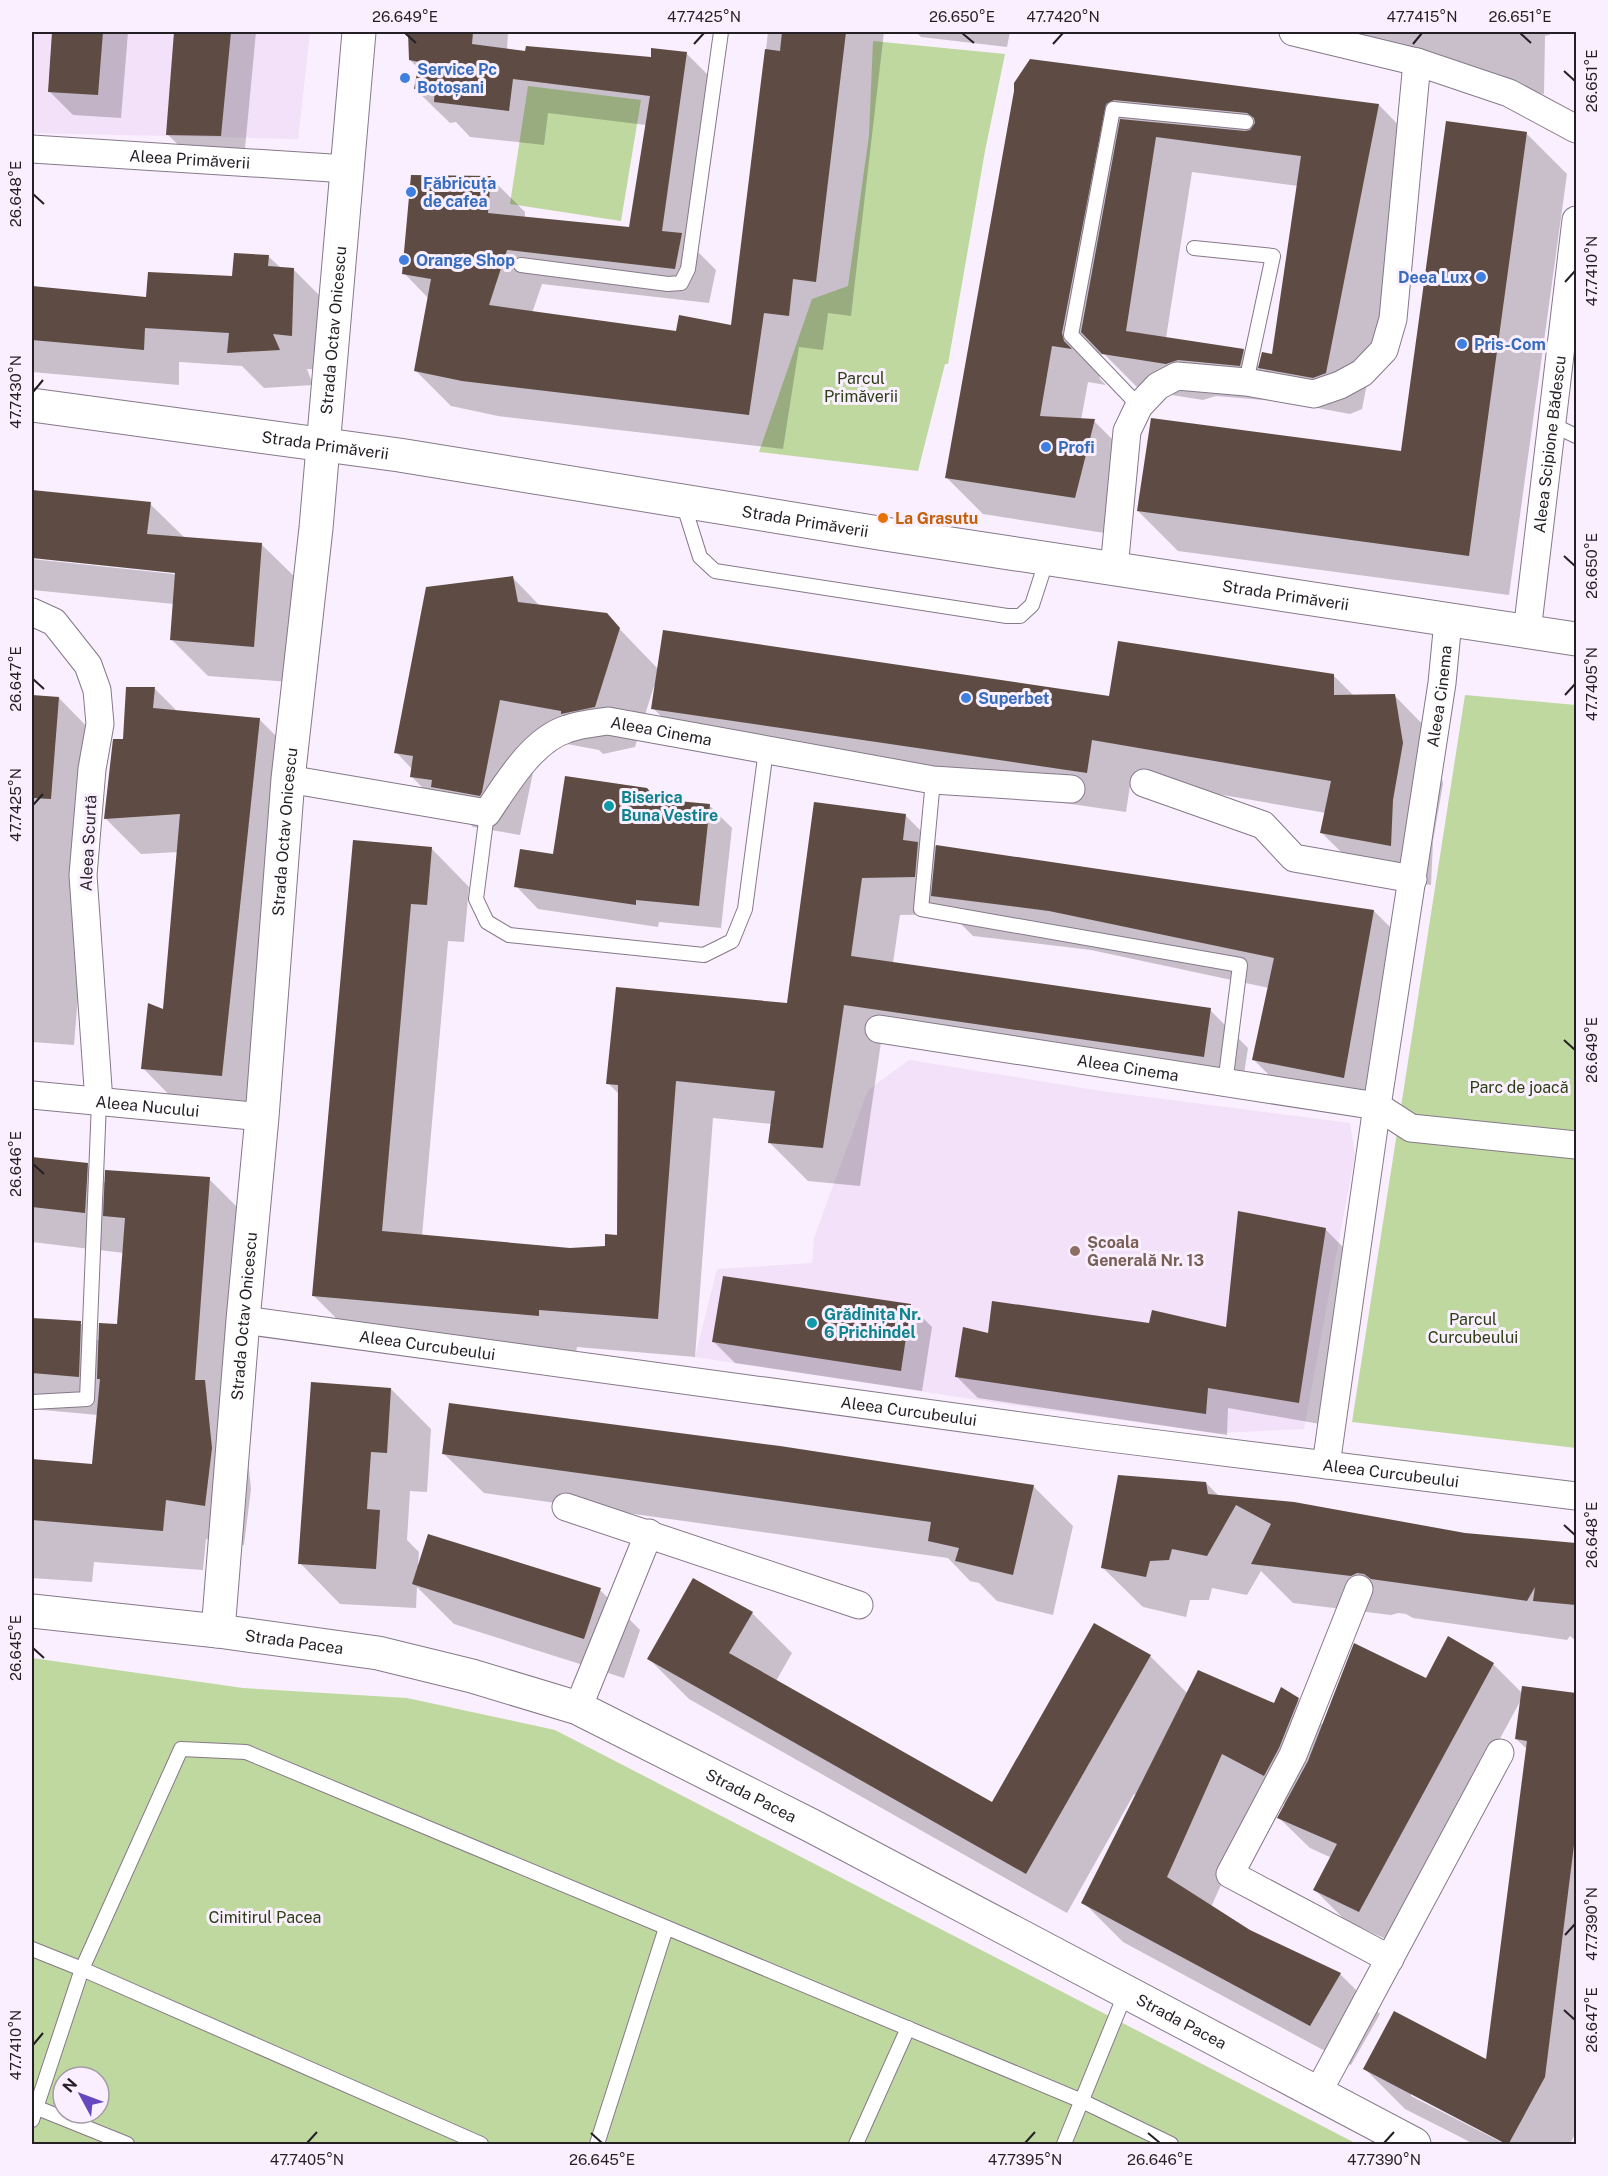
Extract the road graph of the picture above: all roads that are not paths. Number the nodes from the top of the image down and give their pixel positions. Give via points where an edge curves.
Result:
1 (359, 32) edge
2 (721, 32) edge
3 (1304, 33) edge
4 (1417, 62) junction
5 (1246, 122) dead end
6 (1576, 129) edge
7 (32, 149) edge
8 (347, 169) junction
9 (1576, 220) edge
10 (1194, 248) dead end
11 (521, 265) dead end
12 (1246, 382) junction
13 (32, 405) edge
14 (1139, 406) junction
15 (1551, 424) junction
16 (1576, 436) edge
17 (323, 443) junction
18 (682, 500) junction
19 (1047, 559) junction
20 (1114, 569) junction
21 (32, 612) edge
22 (1448, 621) junction
23 (1527, 632) junction
24 (1576, 639) edge
25 (766, 750) junction
26 (288, 778) junction
27 (933, 780) junction
28 (1144, 783) dead end
29 (1071, 789) dead end
30 (487, 813) junction
31 (1413, 879) junction
32 (879, 1029) dead end
33 (1225, 1084) junction
34 (32, 1095) edge
35 (99, 1101) junction
36 (1377, 1107) junction
37 (262, 1117) junction
38 (1576, 1145) edge
39 (243, 1320) junction
40 (32, 1402) edge
41 (1326, 1465) junction
42 (1576, 1496) edge
43 (566, 1507) dead end
44 (649, 1533) junction
45 (1359, 1589) dead end
46 (859, 1605) dead end
47 (32, 1611) edge
48 (218, 1631) junction
49 (578, 1708) junction
50 (1500, 1754) dead end
51 (666, 1928) junction
52 (32, 1949) edge
53 (1390, 1959) junction
54 (82, 1969) junction
55 (1126, 1992) junction
56 (908, 2028) junction
57 (1317, 2094) junction
58 (1082, 2101) junction
59 (33, 2113) edge
60 (127, 2145) edge
61 (481, 2145) edge
62 (597, 2145) edge
63 (856, 2145) edge
64 (1064, 2145) edge
65 (1171, 2145) edge
66 (1414, 2145) edge

1 - 8 main road, Strada Octav Onicescu
2 - 11 lane via 688,269 681,283
3 - 4 street
4 - 6 street via 1509,93
4 - 12 street via 1393,320 1384,350 1362,373 1314,394
5 - 14 lane via 1113,109 1071,335
7 - 8 street, Aleea Primăverii
8 - 17 main road, Strada Octav Onicescu
9 - 15 street, Aleea Scipione Bădescu
10 - 12 lane via 1273,256
12 - 14 street via 1177,376 1158,386
13 - 17 main road, Strada Primăverii
14 - 20 street via 1127,431
15 - 16 lane
15 - 23 street, Aleea Scipione Bădescu
17 - 18 main road, Strada Primăverii
17 - 26 main road, Strada Octav Onicescu
18 - 19 main road, Strada Primăverii
18 - 19 lane via 700,557 715,571 1020,616 1032,605
19 - 20 main road, Strada Primăverii
20 - 22 main road, Strada Primăverii
21 - 35 street, Aleea Scurtă via 54,622 88,665 97,690 100,724 83,875
22 - 23 main road, Strada Primăverii
22 - 31 street, Aleea Cinema
23 - 24 main road, Strada Primăverii
25 - 27 street, Aleea Cinema
25 - 30 street, Aleea Cinema via 609,721 583,725 564,730 545,742 520,765
25 - 30 lane via 746,909 732,941 704,955 509,935 487,922 477,899
26 - 30 street
26 - 37 main road, Strada Octav Onicescu
27 - 29 street, Aleea Cinema
27 - 33 lane via 921,909 1240,965
28 - 31 street via 1263,825 1294,858
31 - 36 street, Aleea Cinema
32 - 33 street, Aleea Cinema
33 - 36 street, Aleea Cinema
34 - 35 street, Aleea Nucului
35 - 37 street, Aleea Nucului
35 - 40 lane via 87,1399
36 - 38 street via 1411,1128
36 - 41 street, Aleea Cinema
37 - 39 main road, Strada Octav Onicescu
39 - 41 street, Aleea Curcubeului
39 - 48 main road, Strada Octav Onicescu
41 - 42 street, Aleea Curcubeului
43 - 44 street
44 - 46 street
44 - 49 street
45 - 53 street via 1293,1755 1230,1874
47 - 48 main road, Strada Pacea
48 - 49 main road, Strada Pacea via 378,1653
49 - 55 main road, Strada Pacea via 822,1831
50 - 53 street
51 - 54 lane via 246,1752 181,1749
51 - 56 lane
51 - 62 lane
52 - 54 lane
53 - 57 street
54 - 59 lane
54 - 61 lane
55 - 57 main road, Strada Pacea
55 - 58 lane
56 - 58 lane
56 - 63 lane
57 - 66 main road, Strada Pacea
58 - 64 lane
58 - 65 lane
59 - 60 lane

